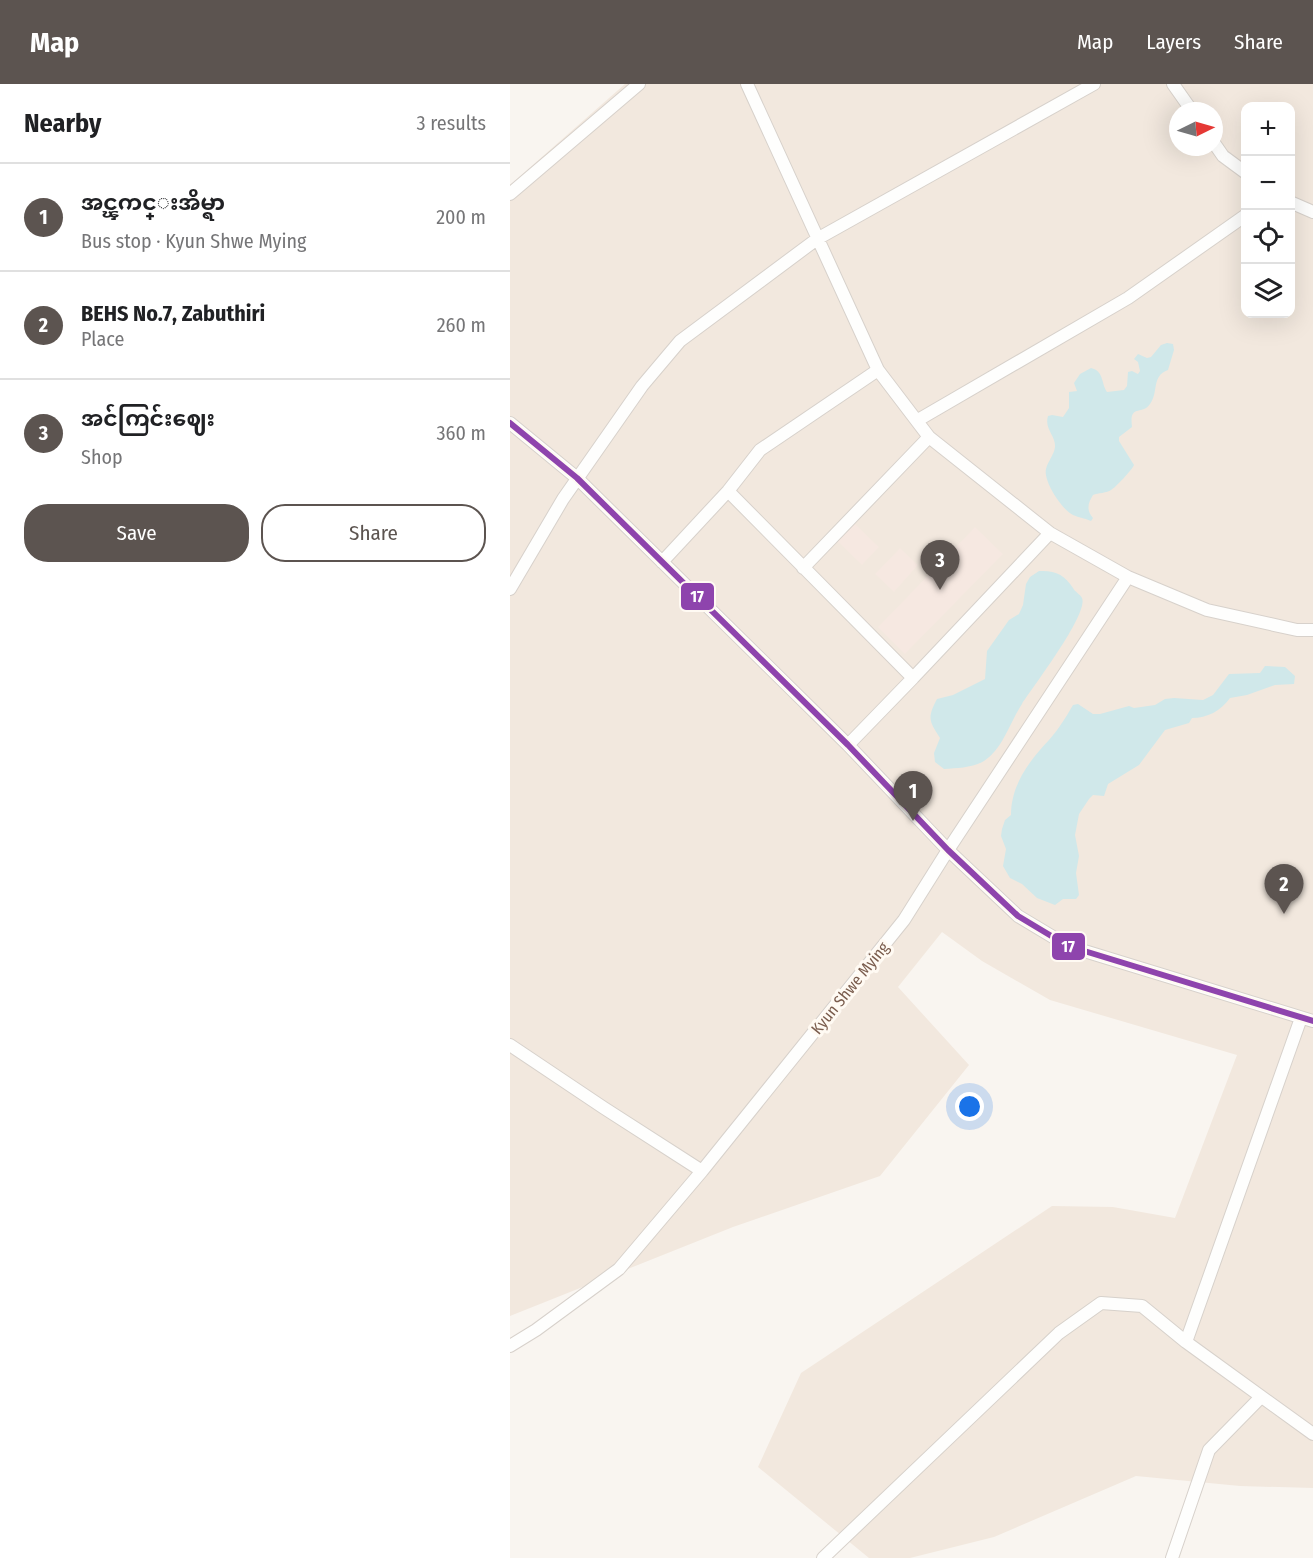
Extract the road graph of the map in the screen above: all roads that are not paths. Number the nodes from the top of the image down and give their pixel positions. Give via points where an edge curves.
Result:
1 (639, 84) edge
2 (747, 84) edge
3 (1094, 84) edge
4 (1173, 84) edge
5 (1186, 102) edge
6 (1223, 156) edge
7 (1241, 169) edge
8 (510, 194) edge
9 (1295, 204) edge
10 (1313, 212) edge
11 (1241, 219) edge
12 (817, 239) junction
13 (878, 370) junction
14 (918, 420) junction
15 (510, 423) edge
16 (929, 437) junction
17 (577, 478) junction
18 (728, 491) junction
19 (1050, 533) junction
20 (662, 562) junction
21 (804, 568) junction
22 (1128, 577) junction
23 (510, 590) edge
24 (1313, 630) edge
25 (913, 678) junction
26 (848, 746) junction
27 (948, 850) junction
28 (1307, 1019) edge
29 (510, 1045) edge
30 (702, 1171) junction
31 (1186, 1342) junction
32 (510, 1346) edge
33 (1262, 1397) junction
34 (1313, 1434) edge
35 (823, 1558) edge
36 (1172, 1558) edge

1 - 8 street
2 - 12 street
3 - 12 street
4 - 5 street
6 - 7 street
9 - 10 street
11 - 14 street via 1128,298
12 - 13 street
12 - 17 street via 680,342 642,386
13 - 14 street
13 - 18 street via 760,450
14 - 16 street
15 - 17 street
16 - 19 street
16 - 21 street
17 - 20 street
17 - 23 street
18 - 20 street
18 - 21 street
19 - 22 street
19 - 25 street
20 - 26 street
21 - 25 street
22 - 24 street via 1207,610
22 - 27 street, Kyun Shwe Mying
25 - 26 street
26 - 27 street
27 - 28 street via 1018,916 1068,946
27 - 30 street, Kyun Shwe Mying via 904,920
28 - 31 street
29 - 30 street
30 - 32 street, Kyun Shwe Mying via 619,1269
31 - 33 street
31 - 35 street via 1142,1306 1101,1303 1059,1333
33 - 34 street
33 - 36 street via 1209,1450

